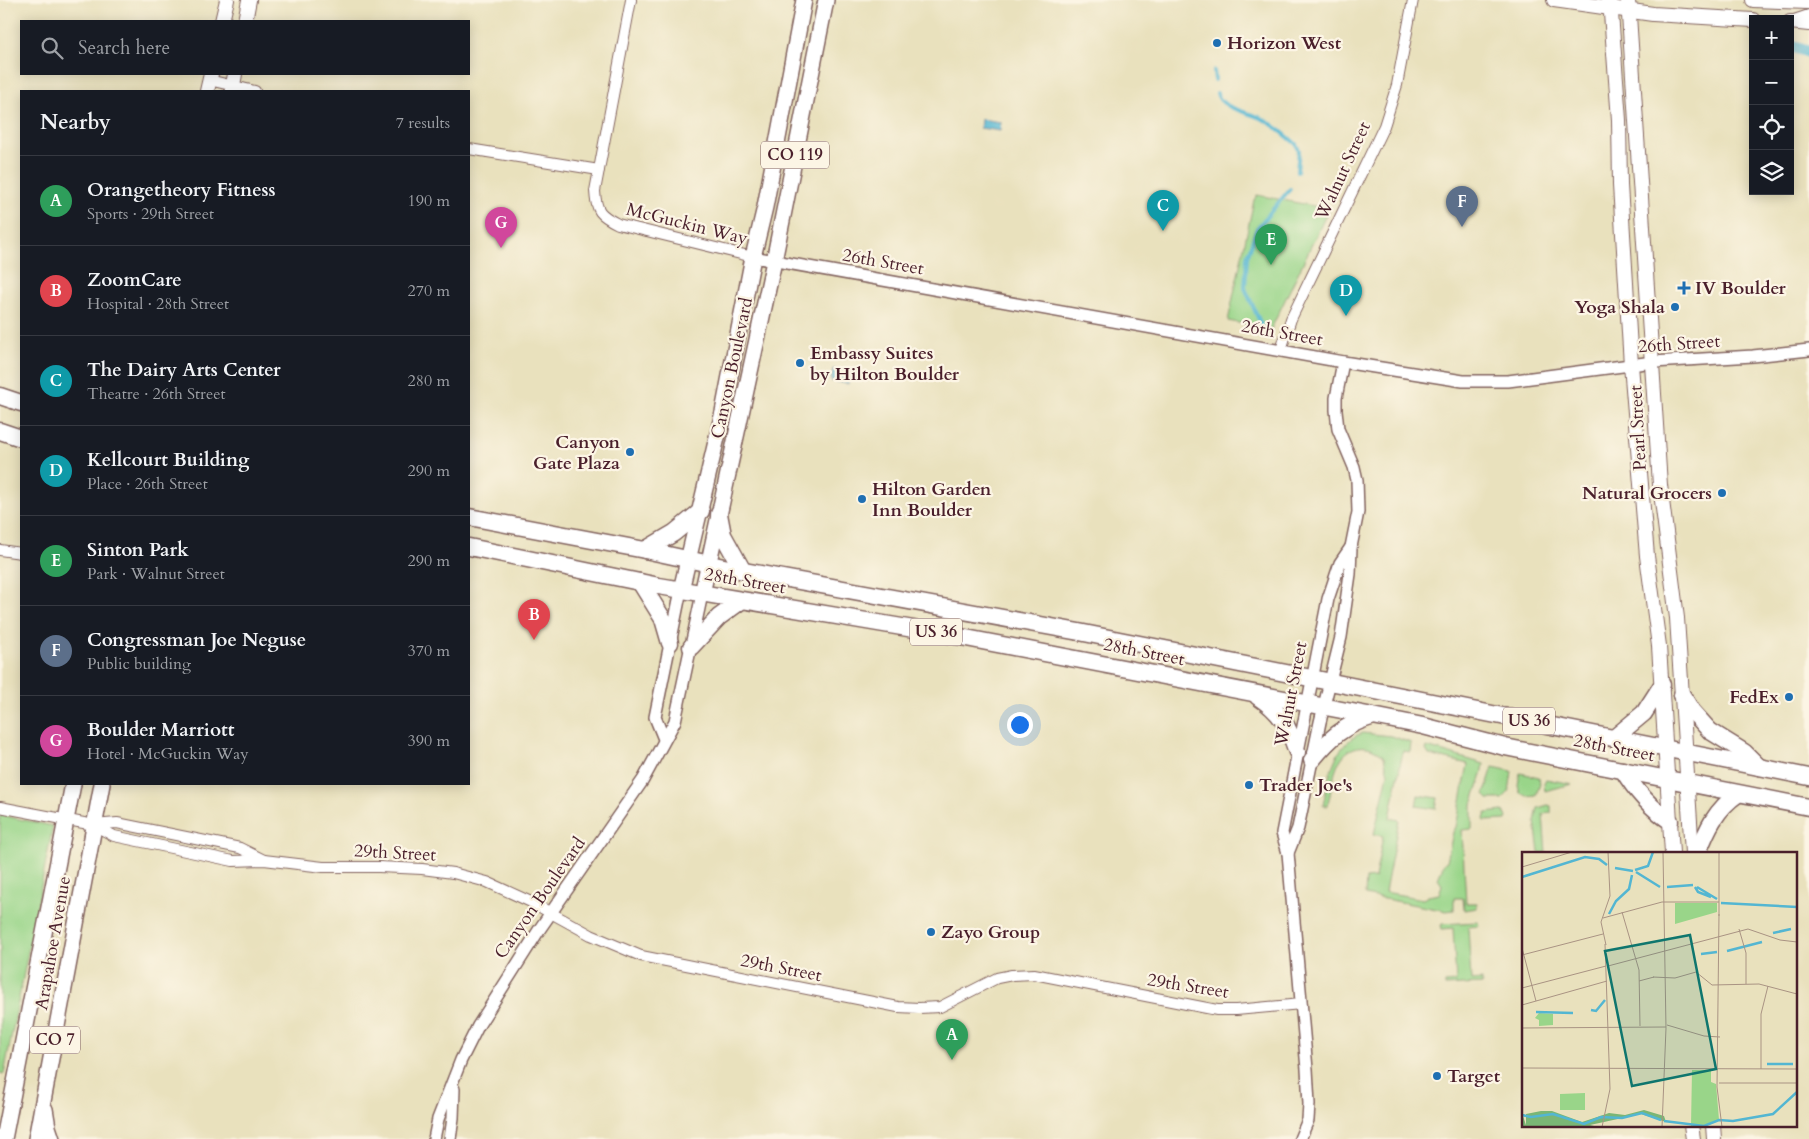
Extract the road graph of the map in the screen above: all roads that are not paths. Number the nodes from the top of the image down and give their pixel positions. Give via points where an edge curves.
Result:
1 (227, 0) edge
2 (249, 0) edge
3 (632, 0) edge
4 (804, 0) edge
5 (826, 0) edge
6 (1413, 0) edge
7 (1554, 0) edge
8 (1753, 0) edge
9 (1610, 4) edge
10 (1808, 5) edge
11 (1628, 6) edge
12 (1794, 18) edge
13 (222, 20) edge
14 (245, 20) edge
15 (1749, 20) edge
16 (1794, 22) edge
17 (1809, 24) edge
18 (209, 82) edge
19 (233, 84) edge
20 (252, 90) edge
21 (1619, 144) junction
22 (470, 149) edge
23 (599, 170) junction
24 (1643, 224) junction
25 (753, 257) junction
26 (774, 261) junction
27 (1281, 350) junction
28 (1809, 350) edge
29 (1343, 362) junction
30 (1653, 362) junction
31 (1631, 364) junction
32 (0, 396) edge
33 (20, 403) edge
34 (0, 431) edge
35 (20, 438) edge
36 (1638, 449) junction
37 (701, 511) junction
38 (719, 514) junction
39 (470, 517) edge
40 (470, 547) edge
41 (1351, 547) junction
42 (0, 550) edge
43 (645, 550) junction
44 (20, 553) edge
45 (1670, 554) junction
46 (688, 559) junction
47 (708, 564) junction
48 (743, 571) junction
49 (640, 582) junction
50 (681, 590) junction
51 (702, 594) junction
52 (741, 601) junction
53 (670, 643) junction
54 (691, 647) junction
55 (1312, 677) junction
56 (1330, 681) junction
57 (1662, 685) junction
58 (1253, 693) junction
59 (1682, 695) junction
60 (1307, 704) junction
61 (1323, 707) junction
62 (1373, 716) junction
63 (1614, 738) junction
64 (664, 740) junction
65 (1666, 748) junction
66 (1298, 752) junction
67 (1686, 753) junction
68 (1312, 760) junction
69 (1759, 767) junction
70 (1623, 770) junction
71 (1809, 777) edge
72 (1667, 779) junction
73 (1688, 784) junction
74 (73, 785) edge
75 (102, 785) edge
76 (1738, 794) junction
77 (0, 807) edge
78 (1809, 808) edge
79 (67, 819) junction
80 (1670, 822) junction
81 (94, 825) junction
82 (1288, 852) junction
83 (1672, 852) edge
84 (1692, 852) edge
85 (1698, 852) edge
86 (551, 913) junction
87 (1301, 1004) junction
88 (454, 1082) junction
89 (15, 1086) junction
90 (45, 1089) junction
91 (0, 1109) edge
92 (1691, 1126) edge
93 (1713, 1126) edge
94 (4, 1139) edge
95 (36, 1139) edge
96 (52, 1139) edge
97 (434, 1139) edge
98 (450, 1139) edge
99 (1300, 1139) edge
100 (1693, 1139) edge
101 (1714, 1139) edge

1 - 13 main road
2 - 14 main road
3 - 23 street, McGuckin Way
4 - 25 main road, Canyon Boulevard / CO 119 via 771,180
5 - 26 main road, Canyon Boulevard / CO 119
6 - 27 street, Walnut Street via 1397,85 1384,126 1291,319
7 - 9 main road
8 - 10 main road
9 - 11 main road
9 - 21 main road, Pearl Street
10 - 12 street
11 - 15 main road
11 - 24 main road, Pearl Street
16 - 17 main road
18 - 19 street
19 - 20 street
21 - 24 main road via 1624,145 1633,160 1637,204
21 - 31 main road, Pearl Street
22 - 23 street
23 - 25 street, McGuckin Way via 596,205 603,216 618,224
24 - 30 main road, Pearl Street
25 - 26 street, 26th Street
25 - 37 main road, Canyon Boulevard / CO 119
26 - 27 street, 26th Street
26 - 38 main road, Canyon Boulevard / CO 119
27 - 29 street, 26th Street
28 - 30 street, 26th Street
29 - 31 street, 26th Street via 1481,382
29 - 41 street, Walnut Street via 1336,398 1338,429 1354,467 1359,497
30 - 31 street, 26th Street
30 - 45 main road, Pearl Street via 1660,485
31 - 36 main road, Pearl Street
32 - 33 highway
34 - 35 highway
36 - 45 main road via 1650,487 1660,547
36 - 57 main road, Pearl Street
37 - 43 highway via 674,533
37 - 46 main road, Canyon Boulevard / CO 119
38 - 47 main road, Canyon Boulevard
38 - 48 highway, CO 119 via 723,535
39 - 43 highway, 28th Street / US 36
40 - 49 highway, 28th Street / US 36
41 - 55 street, Walnut Street via 1332,582
41 - 56 street, Walnut Street via 1347,602
42 - 44 street
43 - 46 highway, 28th Street / US 36
45 - 59 main road, Pearl Street
46 - 47 highway, 28th Street / US 36
46 - 50 main road, Canyon Boulevard / CO 119
47 - 48 highway, 28th Street / US 36
47 - 51 main road, Canyon Boulevard
48 - 55 highway, 28th Street / US 36
49 - 50 highway, 28th Street / US 36
49 - 53 highway via 663,619
50 - 51 highway, 28th Street / US 36
50 - 53 street, Canyon Boulevard
51 - 52 highway, 28th Street / US 36
51 - 54 street, Canyon Boulevard
52 - 54 highway via 719,617
52 - 58 highway, 28th Street / US 36 via 952,635
53 - 64 street, Canyon Boulevard via 655,717
54 - 64 street, Canyon Boulevard via 675,721
55 - 56 highway, 28th Street / US 36
55 - 60 street, Walnut Street
56 - 61 street, Walnut Street
56 - 63 highway, 28th Street / US 36
57 - 63 highway via 1644,713
57 - 65 main road, Pearl Street
58 - 60 highway, 28th Street / US 36
58 - 66 highway via 1284,720
59 - 67 main road, Pearl Street
59 - 69 highway via 1710,731 1744,752
60 - 61 highway, 28th Street / US 36
60 - 66 street, Walnut Street
61 - 62 highway, 28th Street / US 36
61 - 68 street, Walnut Street
62 - 68 highway via 1350,724
62 - 70 highway, 28th Street / US 36
63 - 65 highway, 28th Street / US 36
64 - 86 street, Canyon Boulevard via 644,780
65 - 67 highway, 28th Street / US 36
65 - 72 main road, Pearl Street
66 - 82 street, Walnut Street via 1282,833
67 - 69 highway, 28th Street / US 36
67 - 73 main road, Pearl Street
68 - 82 street, Walnut Street via 1298,828
69 - 71 highway, 28th Street / US 36
70 - 72 highway, 28th Street / US 36
70 - 80 highway via 1636,791
72 - 73 highway, 28th Street / US 36
72 - 80 main road, Pearl Street
73 - 76 highway, 28th Street / US 36
73 - 84 main road, Pearl Street
74 - 79 main road, Arapahoe Avenue / CO 7
75 - 81 main road, Arapahoe Avenue / CO 7
76 - 78 highway, 28th Street / US 36
76 - 85 highway via 1727,801 1712,819
77 - 79 street, 29th Street
79 - 81 street, 29th Street
79 - 89 main road, Arapahoe Avenue / CO 7
80 - 83 main road, Pearl Street
81 - 86 street, 29th Street via 117,822 240,848 264,860 323,867 379,867 453,873 486,882
81 - 90 main road, Arapahoe Avenue / CO 7
82 - 87 street, Walnut Street
86 - 87 street, 29th Street via 591,935 641,956 898,1007 940,1007 997,978 1034,974 1217,1010
86 - 88 street, Canyon Boulevard via 478,1026
87 - 99 street, Walnut Street via 1309,1104 1308,1120
88 - 97 street, Canyon Boulevard via 438,1119
88 - 98 street, Canyon Boulevard
89 - 91 main road
89 - 94 main road, Arapahoe Avenue / CO 7
90 - 95 main road, Arapahoe Avenue / CO 7
90 - 96 main road via 46,1118
92 - 100 main road
93 - 101 main road

